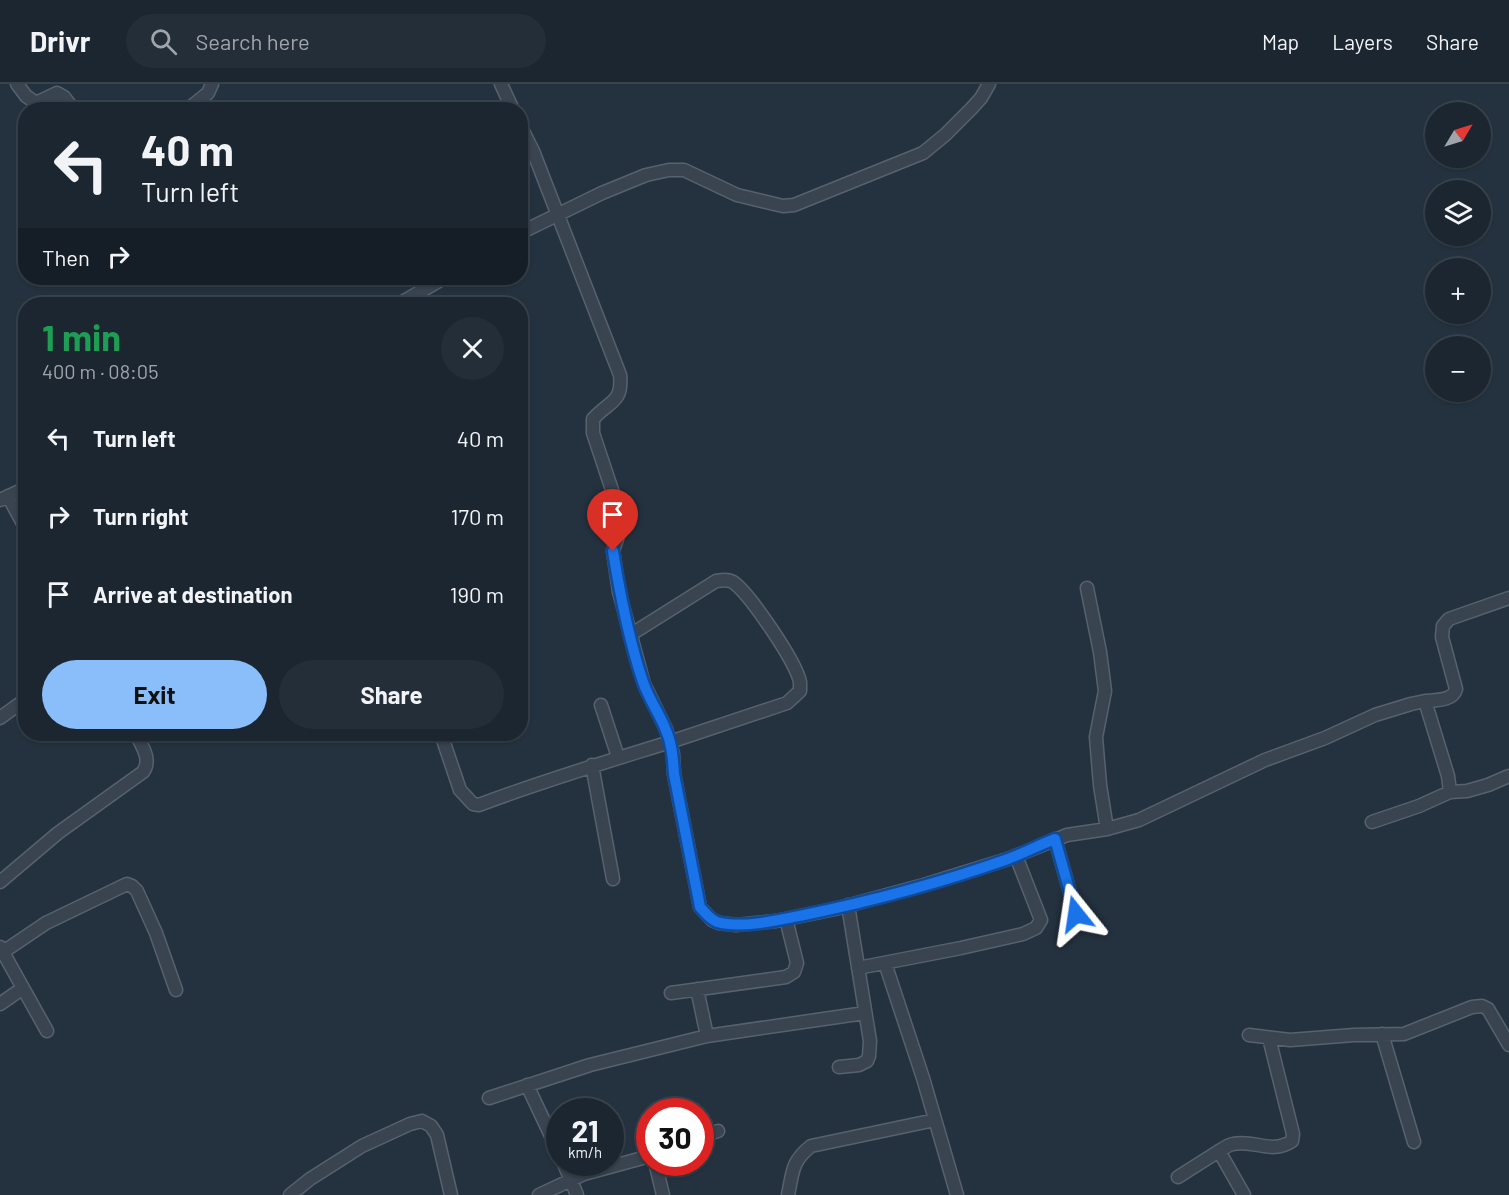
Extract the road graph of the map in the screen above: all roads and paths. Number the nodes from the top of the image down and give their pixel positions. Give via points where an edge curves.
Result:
1 (17, 84) edge
2 (212, 84) edge
3 (501, 84) edge
4 (989, 84) edge
5 (34, 102) edge
6 (38, 102) edge
7 (68, 102) edge
8 (197, 102) edge
9 (509, 102) edge
10 (528, 141) edge
11 (558, 214) junction
12 (528, 228) edge
13 (432, 285) edge
14 (411, 297) edge
15 (18, 492) edge
16 (4, 498) edge
17 (18, 518) edge
18 (1087, 588) dead end
19 (1509, 598) edge
20 (630, 635) junction
21 (1425, 701) junction
22 (18, 705) edge
23 (601, 705) dead end
24 (0, 718) edge
25 (139, 741) edge
26 (443, 741) edge
27 (670, 742) junction
28 (618, 757) junction
29 (592, 765) junction
30 (1509, 776) edge
31 (1450, 792) junction
32 (1372, 822) dead end
33 (1107, 829) junction
34 (1055, 839) junction
35 (1016, 856) junction
36 (613, 879) dead end
37 (0, 882) edge
38 (848, 905) junction
39 (1076, 914) dead end
40 (786, 919) junction
41 (2, 950) edge
42 (885, 963) junction
43 (858, 968) junction
44 (23, 988) junction
45 (697, 989) junction
46 (176, 990) dead end
47 (671, 993) dead end
48 (0, 1004) edge
49 (865, 1013) junction
50 (47, 1031) dead end
51 (1382, 1034) junction
52 (1249, 1035) dead end
53 (707, 1036) junction
54 (1269, 1038) junction
55 (1509, 1045) edge
56 (839, 1067) dead end
57 (527, 1085) junction
58 (489, 1098) dead end
59 (935, 1120) junction
60 (546, 1125) edge
61 (718, 1131) dead end
62 (714, 1132) edge
63 (1414, 1142) dead end
64 (1220, 1151) junction
65 (636, 1160) edge
66 (569, 1176) edge
67 (658, 1176) edge
68 (1178, 1177) dead end
69 (571, 1180) junction
70 (290, 1195) edge
71 (451, 1195) edge
72 (539, 1195) edge
73 (577, 1195) edge
74 (663, 1195) edge
75 (788, 1195) edge
76 (957, 1195) edge
77 (1244, 1195) edge

1 - 5 street
2 - 8 street
3 - 9 street
4 - 11 street via 971,109 923,153 794,205 737,195 684,170 669,170 646,175
6 - 7 street via 57,93
10 - 11 street
11 - 12 street
11 - 20 street via 620,375 621,391 593,419 593,433 620,514 621,527 613,551
13 - 14 street
15 - 16 street
16 - 17 street
18 - 33 street via 1105,691 1096,737
19 - 21 street via 1449,619 1443,626 1442,637 1456,689 1449,698
20 - 27 street via 644,684
20 - 27 street via 716,581 732,581 783,646 800,683 800,691 788,702
21 - 31 street
21 - 33 street via 1374,715 1265,760 1139,820
22 - 24 street
23 - 28 street
25 - 37 street via 148,760 143,772 58,833
26 - 29 street via 460,790 479,805
27 - 28 street
27 - 40 street via 700,907 712,920 728,924
28 - 29 street
29 - 36 street
30 - 31 street via 1467,791
31 - 32 street
33 - 34 street
34 - 35 street
34 - 39 street
35 - 38 street
35 - 42 street via 1041,920 1036,928
38 - 40 street
38 - 43 street
40 - 45 street via 797,963 794,972 786,977
41 - 44 street
41 - 46 street via 46,923 127,884 137,891
42 - 43 street
42 - 59 street
43 - 49 street
44 - 48 street
44 - 50 street
45 - 47 street
45 - 53 street
49 - 53 street
49 - 56 street via 870,1041 868,1059 859,1065
51 - 54 street
51 - 55 street via 1404,1034 1482,1006 1488,1009
51 - 63 street
52 - 54 street
53 - 57 street
54 - 64 street via 1292,1141 1277,1147 1234,1143
57 - 58 street
57 - 60 street
59 - 75 street via 811,1146 792,1169
59 - 76 street
61 - 62 street
64 - 68 street
64 - 77 street
65 - 69 street
66 - 69 street
67 - 74 street
69 - 72 street
69 - 73 street
70 - 71 street via 362,1146 422,1121 437,1135

